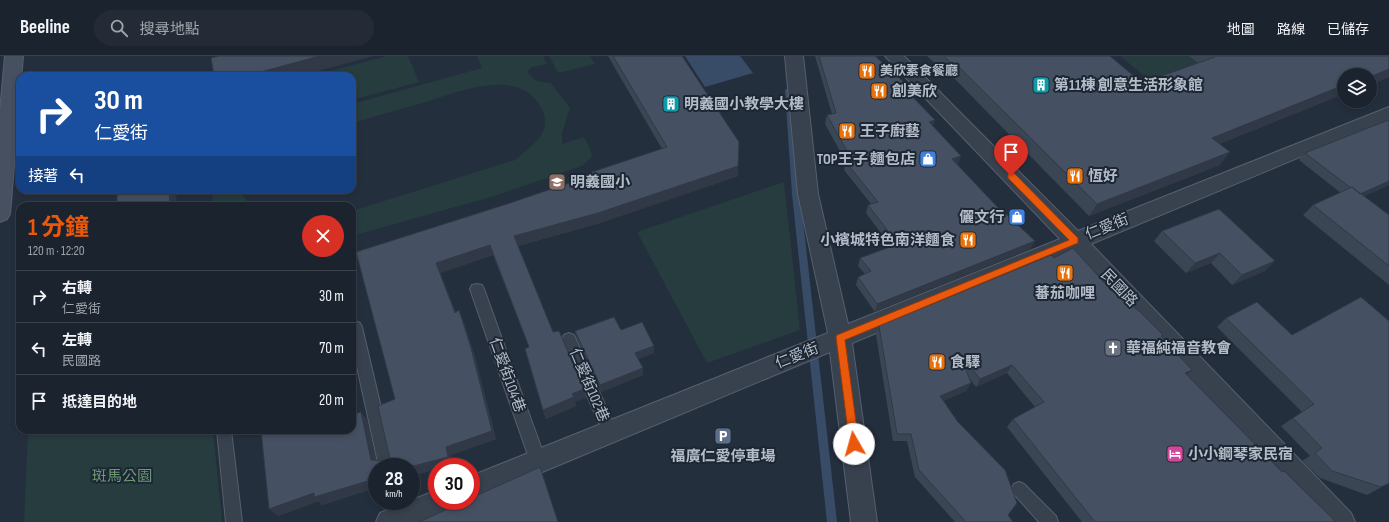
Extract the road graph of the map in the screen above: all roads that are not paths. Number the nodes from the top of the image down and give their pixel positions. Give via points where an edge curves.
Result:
1 (14, 56) edge
2 (794, 56) edge
3 (894, 56) edge
4 (1389, 113) edge
5 (2, 175) edge
6 (0, 214) edge
7 (1075, 241) junction
8 (477, 290) dead end
9 (356, 331) edge
10 (569, 338) dead end
11 (822, 345) junction
12 (610, 432) junction
13 (224, 434) edge
14 (385, 458) edge
15 (538, 461) junction
16 (480, 485) edge
17 (1020, 489) dead end
18 (428, 505) edge
19 (394, 514) edge
20 (234, 522) edge
21 (864, 522) edge
22 (1050, 522) edge
23 (1342, 522) edge

1 - 5 street
2 - 11 street
3 - 7 street, 民國路
4 - 7 street, 仁愛街
5 - 6 street
7 - 11 street, 仁愛街
7 - 23 street, 民國路
8 - 15 lane, 仁愛街104巷
9 - 14 lane
10 - 12 lane, 仁愛街102巷
11 - 12 street, 仁愛街
11 - 21 street
12 - 15 street, 仁愛街
13 - 20 lane
15 - 16 street, 仁愛街
17 - 22 lane
18 - 19 street

